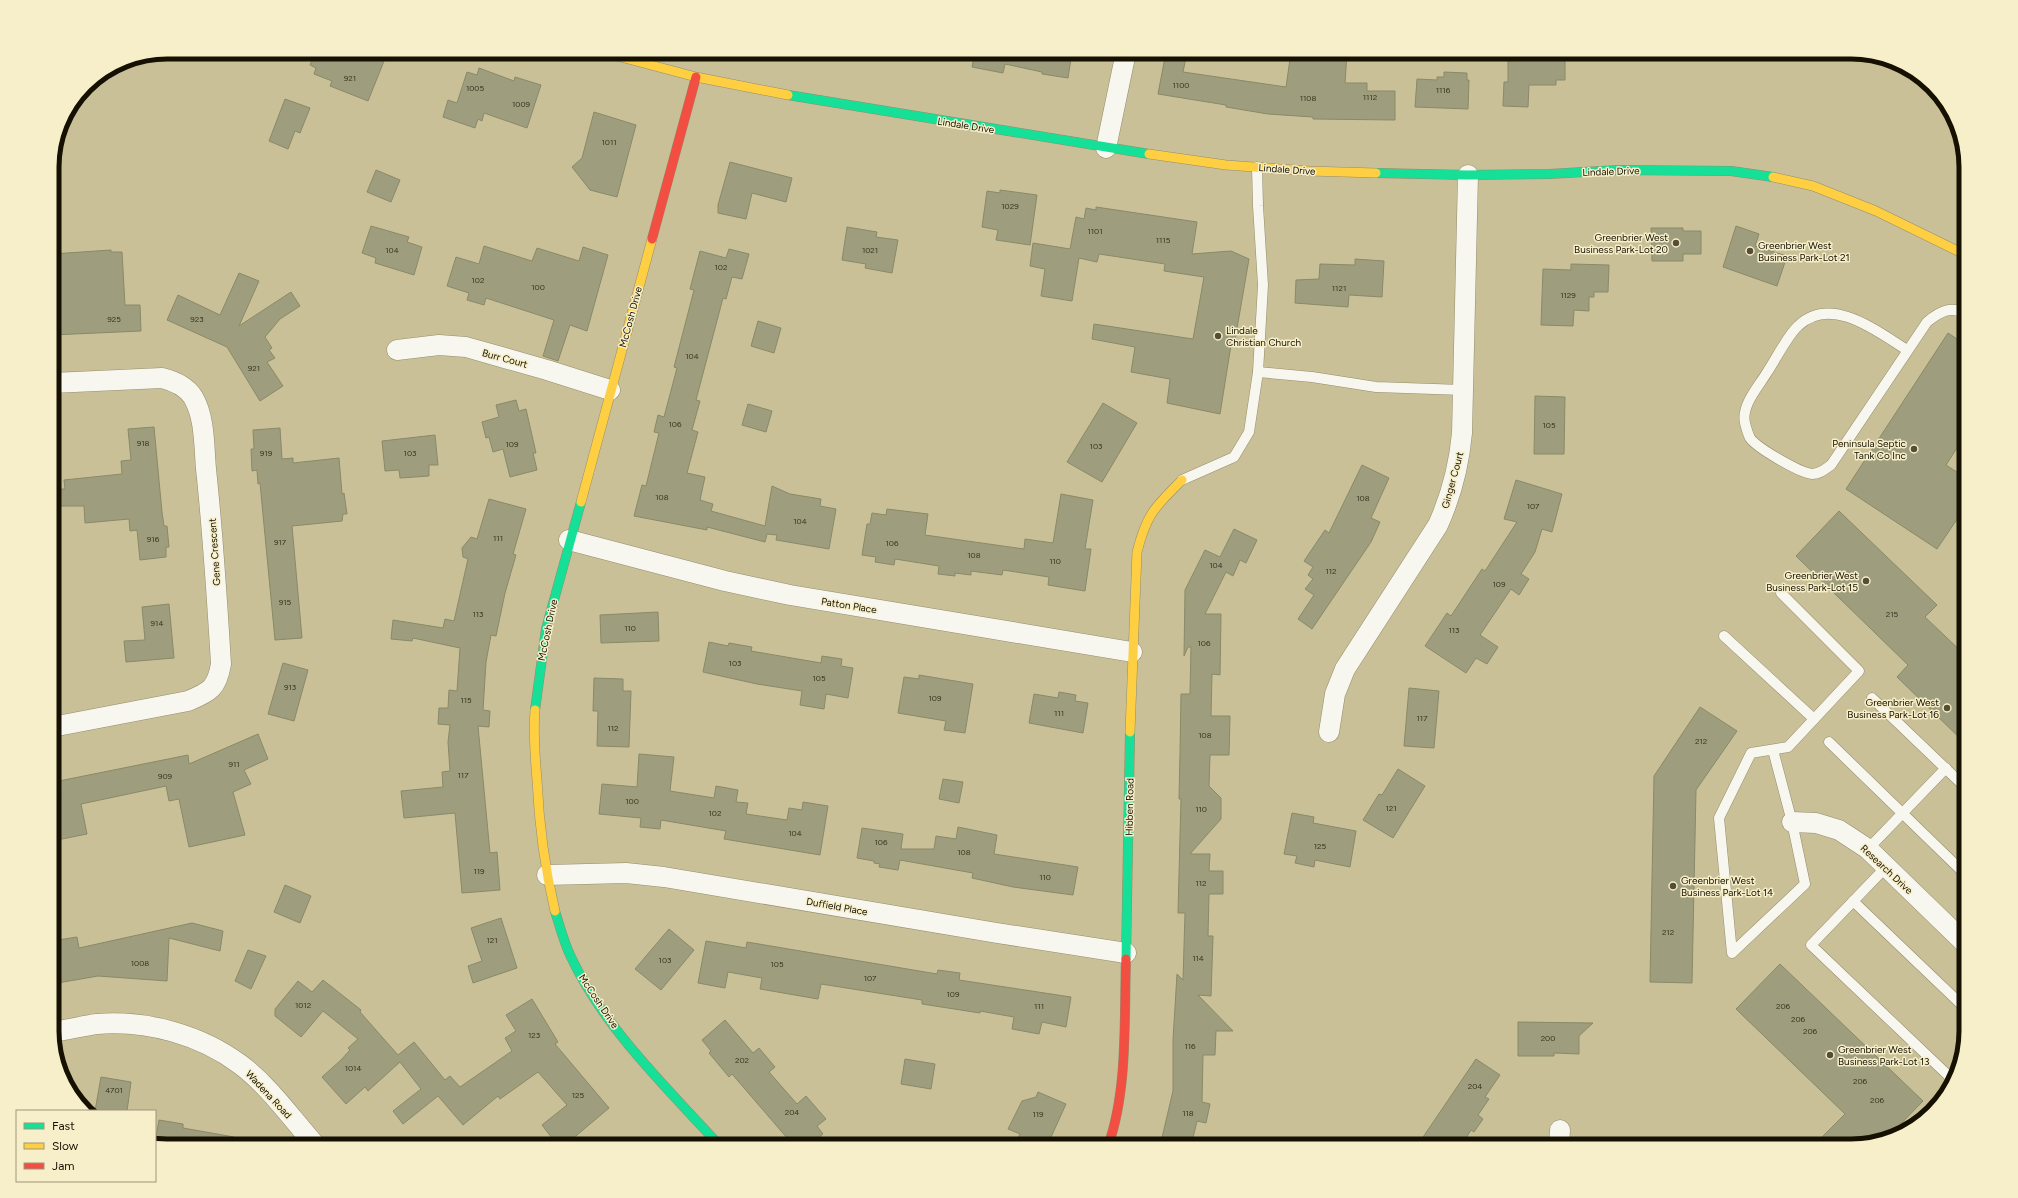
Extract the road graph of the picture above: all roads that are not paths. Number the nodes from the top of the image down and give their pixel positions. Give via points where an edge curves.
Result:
1 (628, 59) edge
2 (1125, 59) edge
3 (696, 77) junction
4 (1106, 148) junction
5 (1257, 167) junction
6 (1468, 175) junction
7 (1959, 252) edge
8 (1959, 312) edge
9 (397, 350) dead end
10 (1907, 350) junction
11 (1258, 372) junction
12 (59, 383) edge
13 (610, 390) junction
14 (1463, 390) junction
15 (1182, 480) joint
16 (569, 540) junction
17 (1781, 594) dead end
18 (1724, 636) dead end
19 (1132, 652) junction
20 (1872, 698) dead end
21 (1814, 719) junction
22 (59, 726) edge
23 (1329, 732) dead end
24 (1829, 742) dead end
25 (1773, 750) junction
26 (1946, 768) junction
27 (1959, 781) edge
28 (1902, 813) junction
29 (1792, 822) junction
30 (1868, 849) junction
31 (1886, 867) junction
32 (1959, 867) edge
33 (547, 875) junction
34 (1853, 901) junction
35 (1959, 937) edge
36 (1126, 953) junction
37 (1959, 1002) edge
38 (59, 1031) edge
39 (1949, 1076) edge
40 (310, 1139) edge
41 (714, 1139) edge
42 (1111, 1139) edge

1 - 3 street, Lindale Drive
2 - 4 street
3 - 4 street, Lindale Drive
3 - 13 street, McCosh Drive
4 - 5 street, Lindale Drive
5 - 6 street, Lindale Drive via 1309,171
5 - 11 lane via 1264,285
6 - 7 street, Lindale Drive via 1619,170 1724,171 1784,178 1813,186 1876,211
6 - 14 street, Ginger Court
8 - 10 lane via 1948,309 1927,322
9 - 13 street, Burr Court via 439,345 466,347
10 - 10 lane via 1831,465 1823,472 1813,474 1801,471 1760,447 1750,438 1744,422 1752,397 1797,326 1812,316 1828,314 1863,322
11 - 14 lane via 1312,377 1376,388
11 - 15 lane via 1249,432 1234,457
12 - 22 street, Gene Crescent via 162,378 185,388 193,397 200,417 211,517 221,664 214,687 188,701
13 - 16 street, McCosh Drive
14 - 23 street, Ginger Court via 1459,459 1448,501 1428,541 1345,669 1336,694
15 - 19 street, Hibben Road via 1153,509 1143,528 1137,552
16 - 19 street, Patton Place via 725,581 790,595
16 - 33 street, McCosh Drive via 546,629 537,681 534,723 540,820
17 - 21 lane via 1859,671
18 - 21 lane
19 - 36 street, Hibben Road
20 - 26 lane
21 - 25 lane via 1788,747
24 - 28 lane
25 - 29 lane
25 - 29 lane via 1751,753 1719,818 1732,953 1805,884
26 - 27 lane
26 - 28 lane
28 - 30 lane
28 - 32 lane
29 - 30 street, Research Drive via 1816,823 1839,830
30 - 31 street, Research Drive
31 - 34 lane
31 - 35 street, Research Drive
33 - 36 street, Duffield Place via 626,873 664,877
33 - 41 street, McCosh Drive via 568,946 582,977 618,1029
34 - 37 lane
34 - 39 lane via 1812,945
36 - 42 street, Hibben Road via 1121,1098
38 - 40 street, Wadena Road via 98,1024 146,1025 187,1036 218,1050 242,1066 268,1090

